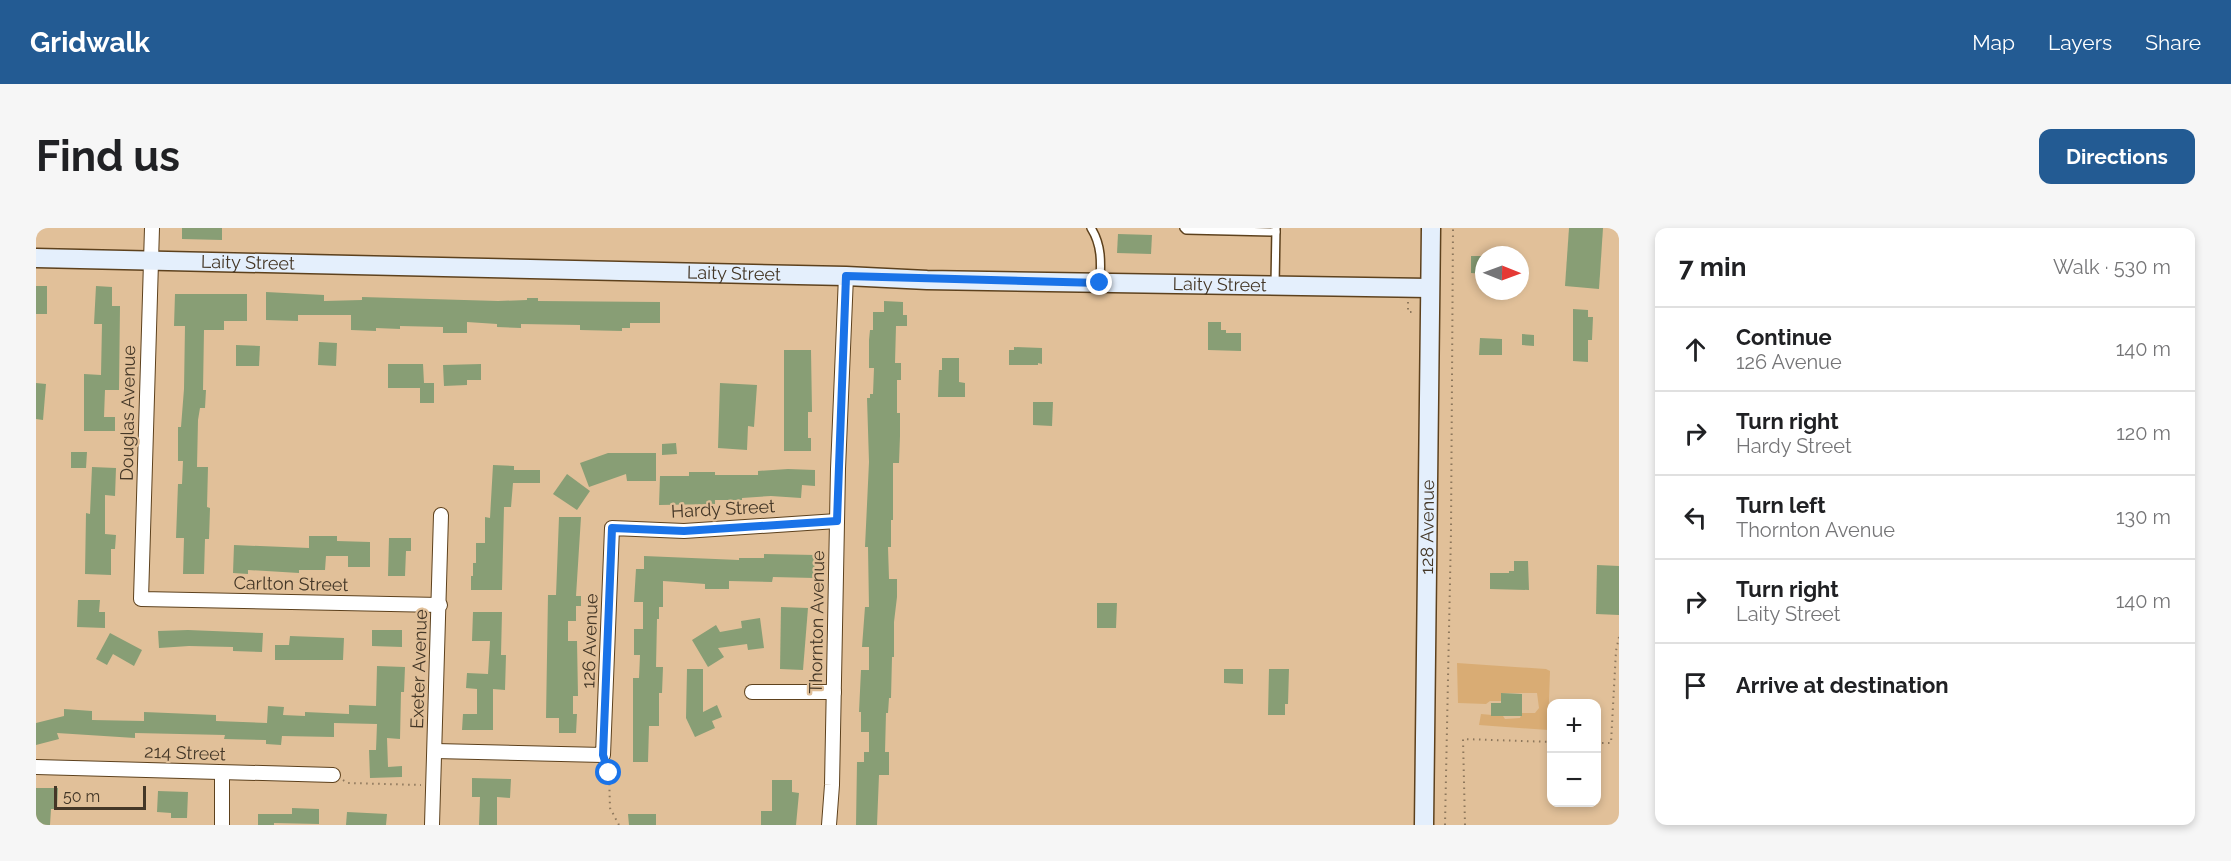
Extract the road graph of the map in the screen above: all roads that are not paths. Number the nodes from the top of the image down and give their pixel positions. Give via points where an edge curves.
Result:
1 (152, 228) edge
2 (1091, 228) edge
3 (1431, 228) edge
4 (1185, 229) edge
5 (1276, 230) edge
6 (36, 258) edge
7 (150, 260) junction
8 (846, 276) junction
9 (1100, 283) junction
10 (1275, 285) junction
11 (1430, 288) junction
12 (441, 515) dead end
13 (837, 521) junction
14 (612, 528) joint
15 (141, 599) joint
16 (440, 605) junction
17 (752, 692) dead end
18 (834, 692) junction
19 (435, 751) junction
20 (36, 767) edge
21 (222, 772) junction
22 (333, 775) road end
23 (222, 825) edge
24 (432, 825) edge
25 (829, 825) edge
26 (1424, 825) edge

1 - 7 street, Douglas Avenue
2 - 9 lane via 1101,257
3 - 11 street, 128 Avenue
4 - 5 lane
5 - 10 lane
6 - 7 street, Laity Street
7 - 8 street, Laity Street
7 - 15 street, Douglas Avenue
8 - 9 street, Laity Street
8 - 13 street, Thornton Avenue
9 - 10 street, Laity Street
10 - 11 street, Laity Street
11 - 26 street, 128 Avenue
12 - 16 street, Exeter Avenue
13 - 14 street, Hardy Street via 684,531
13 - 18 street, Thornton Avenue
14 - 19 street, 126 Avenue via 603,755
15 - 16 street, Carlton Street
16 - 19 street, Exeter Avenue
17 - 18 street
18 - 25 street, Thornton Avenue
19 - 24 street, Exeter Avenue
20 - 21 street, 214 Street
21 - 22 street, 214 Street
21 - 23 street

